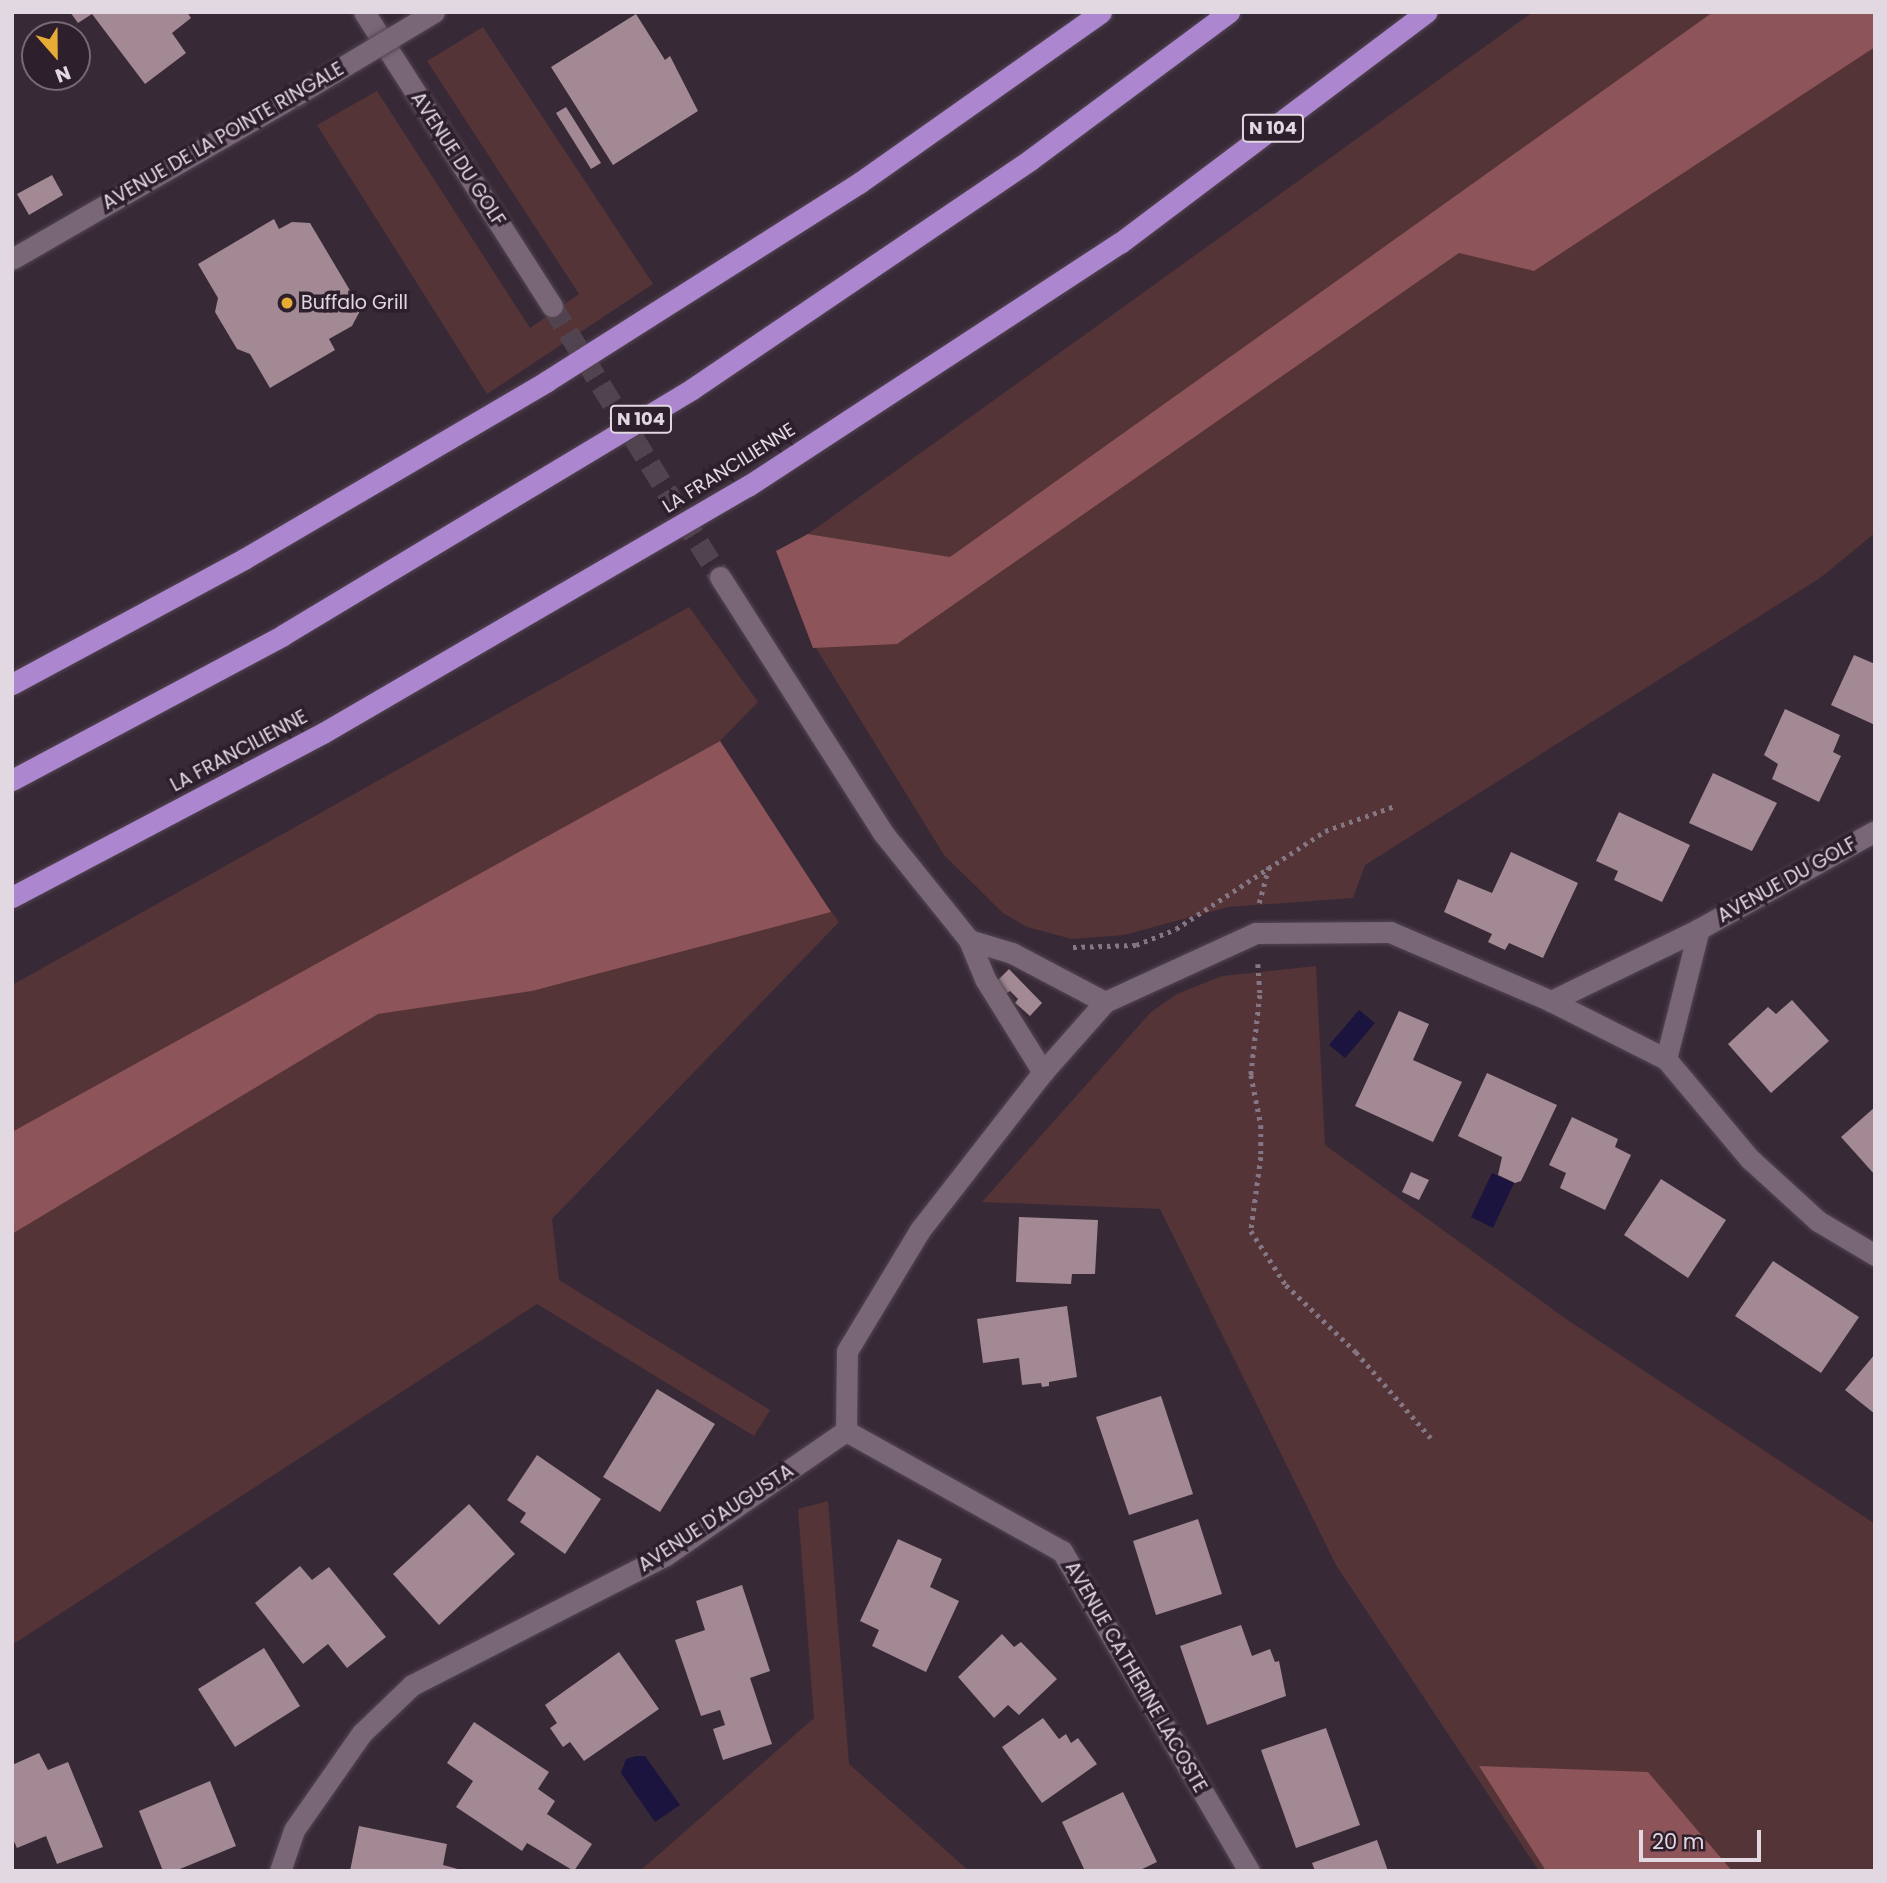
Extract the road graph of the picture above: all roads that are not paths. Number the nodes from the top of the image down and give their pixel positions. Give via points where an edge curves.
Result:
1 (364, 12) edge
2 (434, 12) edge
3 (1101, 12) edge
4 (1229, 12) edge
5 (1427, 12) edge
6 (12, 259) edge
7 (552, 306) tunnel mouth
8 (720, 577) tunnel mouth
9 (12, 684) edge
10 (15, 777) edge
11 (1875, 831) edge
12 (12, 897) edge
13 (1699, 929) junction
14 (970, 940) junction
15 (1551, 1001) junction
16 (1105, 1002) junction
17 (1666, 1059) junction
18 (1043, 1072) junction
19 (1875, 1255) edge
20 (846, 1431) junction
21 (280, 1871) edge
22 (1249, 1871) edge

1 - 7 street, AVENUE DU GOLF
2 - 6 street, AVENUE DE LA POINTE RINGALE, bridge
3 - 9 highway via 859,183 547,381 244,559
4 - 10 highway, N 104 via 1030,160 692,389 283,635
5 - 12 highway, LA FRANCILIENNE / N 104 via 1119,243 748,486 323,733
8 - 14 street via 883,833
11 - 13 street, AVENUE DU GOLF
13 - 15 street, AVENUE DU GOLF
13 - 17 street
14 - 16 street via 1013,953
14 - 18 street via 985,979
15 - 16 street via 1391,932 1256,933
15 - 17 street
16 - 18 street
17 - 19 street via 1750,1159 1818,1221
18 - 20 street via 920,1230 847,1351
20 - 21 street, AVENUE D'AUGUSTA via 666,1555 412,1685 355,1744 294,1830
20 - 22 street, AVENUE CATHERINE LACOSTE via 1062,1551

